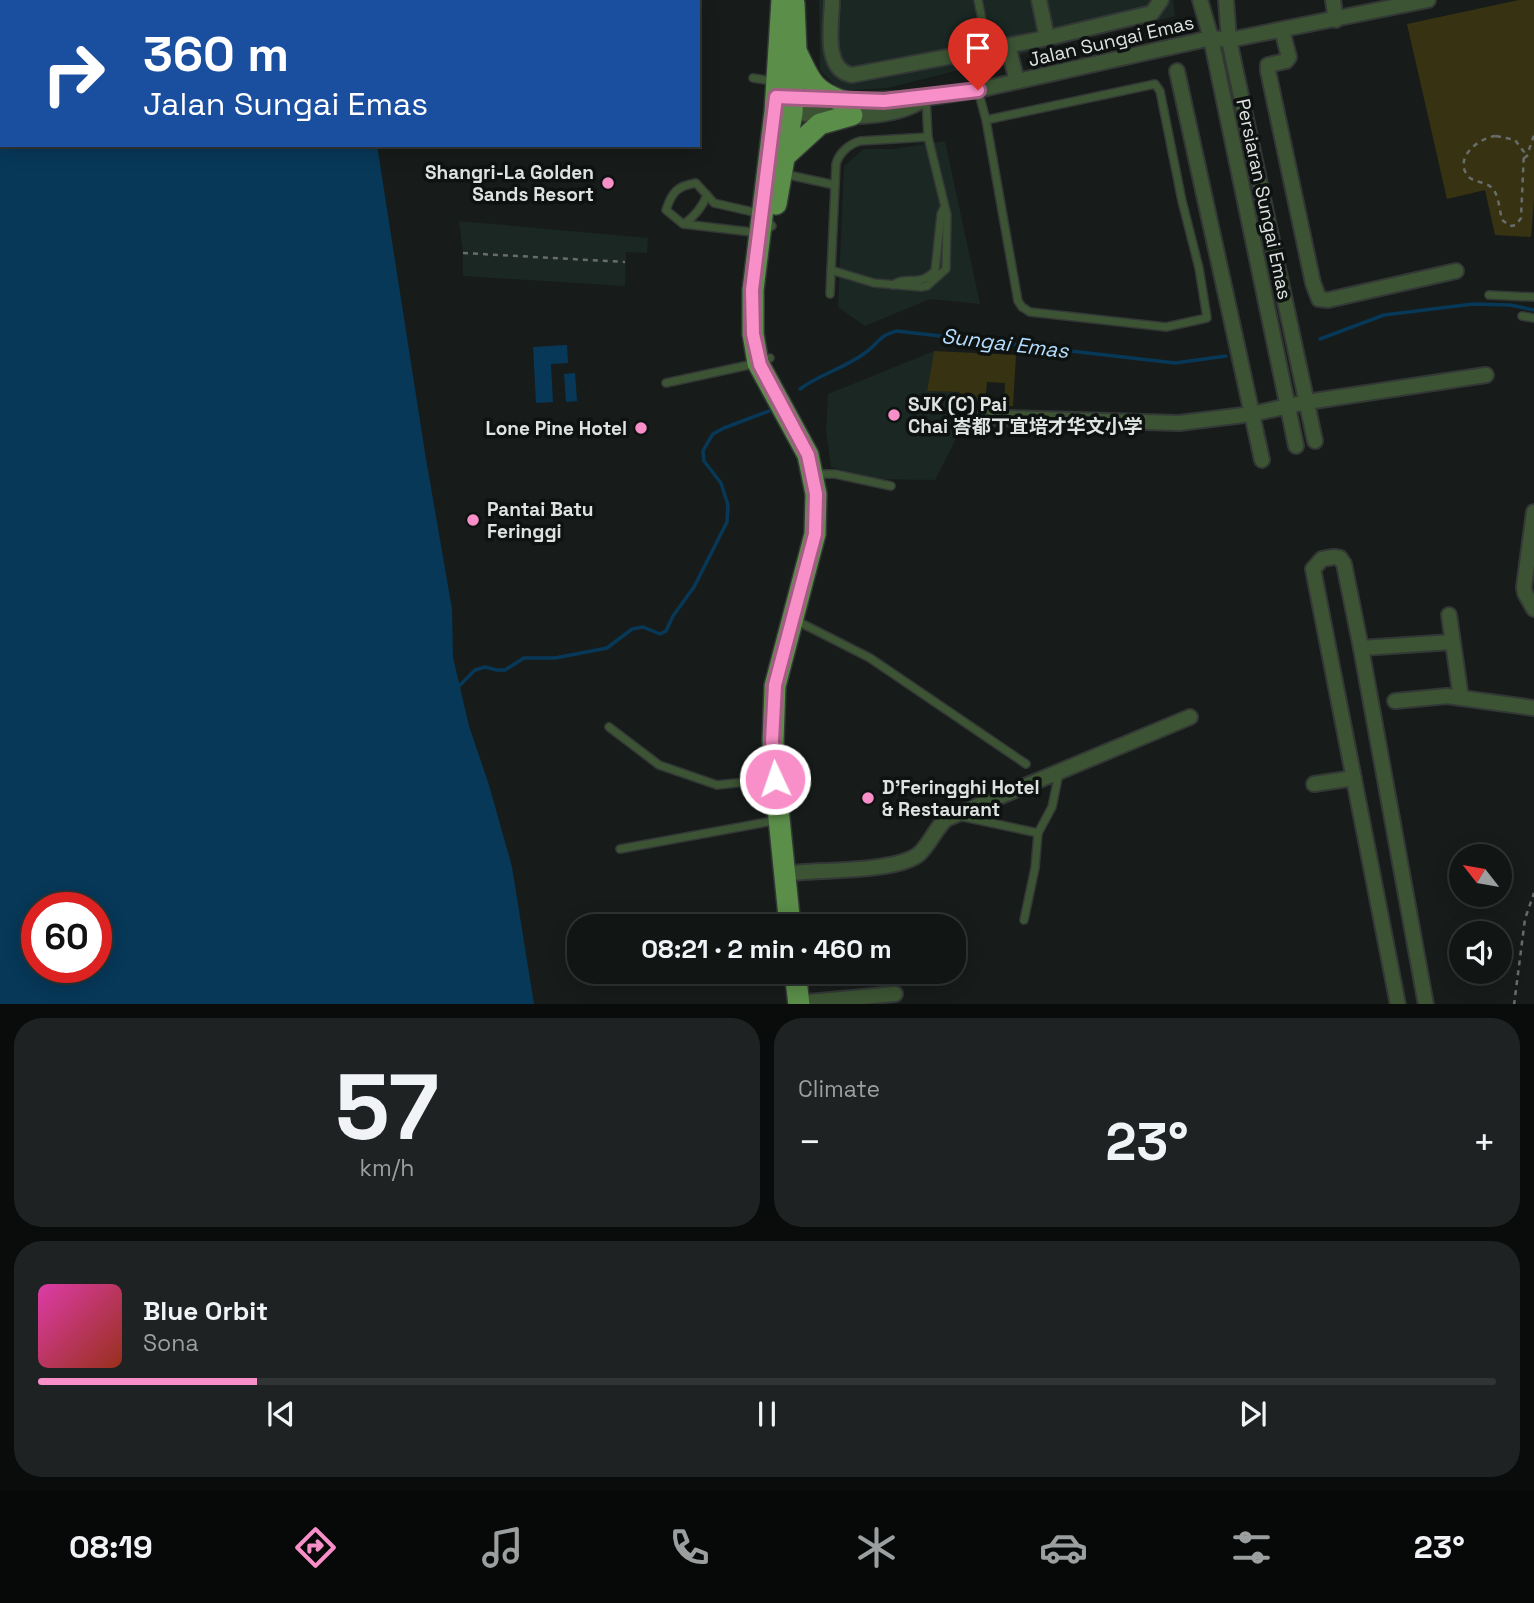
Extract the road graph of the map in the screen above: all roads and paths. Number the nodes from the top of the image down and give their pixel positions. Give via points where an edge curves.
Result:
1 (782, 0) edge
2 (794, 0) edge
3 (832, 0) edge
4 (978, 0) edge
5 (1039, 0) edge
6 (1161, 0) edge
7 (1200, 0) edge
8 (1226, 0) edge
9 (1333, 0) edge
10 (1427, 0) edge
11 (1336, 20) junction
12 (1282, 30) junction
13 (1047, 38) junction
14 (1211, 38) junction
15 (1229, 40) junction
16 (1008, 46) junction
17 (988, 50) junction
18 (796, 51) junction
19 (1177, 71) dead end
20 (753, 78) dead end
21 (1017, 81) junction
22 (978, 90) junction
23 (926, 98) junction
24 (783, 100) junction
25 (847, 108) junction
26 (986, 120) junction
27 (1534, 135) edge
28 (928, 137) junction
29 (1524, 158) junction
30 (784, 165) junction
31 (835, 185) junction
32 (707, 195) junction
33 (683, 224) junction
34 (765, 224) junction
35 (463, 253) dead end
36 (625, 262) dead end
37 (831, 270) junction
38 (1456, 271) dead end
39 (830, 294) dead end
40 (1489, 295) dead end
41 (1534, 297) edge
42 (1522, 316) dead end
43 (1534, 318) edge
44 (764, 360) junction
45 (1486, 375) dead end
46 (666, 383) dead end
47 (1307, 402) junction
48 (1287, 406) junction
49 (1252, 414) junction
50 (971, 417) dead end
51 (1315, 441) dead end
52 (1296, 446) dead end
53 (1262, 460) dead end
54 (818, 476) junction
55 (891, 486) dead end
56 (1534, 512) edge
57 (1534, 609) edge
58 (1448, 615) dead end
59 (796, 620) junction
60 (1452, 642) junction
61 (1362, 649) junction
62 (1461, 698) junction
63 (1395, 701) dead end
64 (1534, 708) edge
65 (1191, 718) dead end
66 (609, 727) dead end
67 (1026, 764) dead end
68 (1059, 772) junction
69 (1354, 778) junction
70 (779, 779) junction
71 (1314, 784) dead end
72 (958, 815) junction
73 (783, 819) junction
74 (1038, 833) junction
75 (620, 849) dead end
76 (788, 874) junction
77 (1534, 893) edge
78 (790, 914) edge
79 (796, 914) edge
80 (1024, 920) dead end
81 (799, 984) edge
82 (895, 994) dead end
83 (802, 1003) edge
84 (1398, 1004) edge
85 (1426, 1004) edge
86 (1514, 1004) edge

1 - 24 main road
2 - 18 main road
3 - 17 street via 832,55 846,74
4 - 17 lane
5 - 13 street
6 - 13 street via 1152,13
7 - 14 street, Persiaran Sungai Emas
8 - 15 street, Persiaran Sungai Emas
9 - 11 street
10 - 11 street, Jalan Sungai Emas
11 - 12 street, Jalan Sungai Emas
12 - 15 street, Jalan Sungai Emas
12 - 38 street via 1289,57 1272,62 1268,71 1319,299
13 - 16 street
14 - 15 street, Jalan Sungai Emas
14 - 21 street, Jalan Sungai Emas
14 - 48 street, Persiaran Sungai Emas
15 - 47 street, Persiaran Sungai Emas
16 - 17 street
16 - 21 street
18 - 24 main road
18 - 25 main road via 814,85
19 - 49 street
20 - 24 lane
21 - 22 street, Jalan Sungai Emas
22 - 23 street, Jalan Sungai Emas
22 - 26 lane
23 - 25 street, Jalan Sungai Emas
23 - 28 lane
24 - 25 street, Jalan Sungai Emas
24 - 30 main road
24 - 34 main road
25 - 30 main road via 820,124
26 - 26 lane via 1022,307 1030,312 1166,327 1207,318 1155,84
27 - 29 path
28 - 31 lane via 855,142 837,159
28 - 37 lane via 947,215 946,269 927,286 883,284
29 - 29 path via 1515,140 1496,135 1478,142 1466,155 1467,175 1496,193 1502,220 1510,226 1521,218
30 - 31 lane
30 - 34 main road
31 - 37 lane
32 - 33 lane via 693,218
32 - 33 lane via 696,183 671,193 666,210
32 - 34 lane via 714,203
33 - 34 lane
34 - 44 main road via 752,290 753,334
35 - 36 path
37 - 39 lane
40 - 41 lane
42 - 43 lane
44 - 46 lane
44 - 54 main road via 814,452
45 - 47 street
47 - 48 street
47 - 51 street, Persiaran Sungai Emas
48 - 49 street
48 - 52 street, Persiaran Sungai Emas
49 - 50 street via 1179,423
49 - 53 street
54 - 55 lane via 835,474
54 - 59 main road via 825,506 822,533
56 - 57 street via 1524,587
58 - 60 street
59 - 67 lane via 870,658
59 - 70 main road via 783,687
60 - 61 street
60 - 62 street
61 - 69 street via 1344,564 1334,556 1322,559 1313,569
61 - 85 street
62 - 63 street via 1447,695
62 - 64 street
65 - 68 street
66 - 70 lane via 659,765 717,785
68 - 72 street
68 - 74 lane via 1052,807
69 - 71 street
69 - 84 street
70 - 73 main road
72 - 74 lane
72 - 76 street via 946,819 924,848 906,860
73 - 75 lane
73 - 76 main road
74 - 80 lane
76 - 78 main road
76 - 79 main road
77 - 86 path via 1525,919
81 - 83 main road
82 - 83 street

